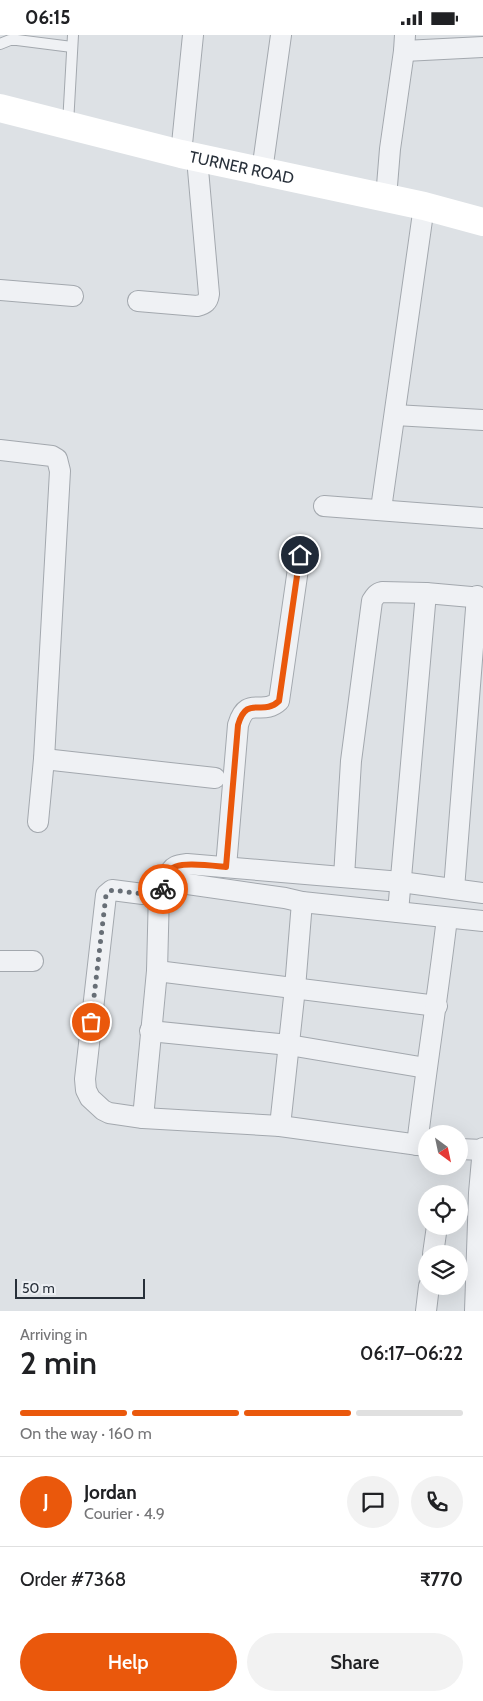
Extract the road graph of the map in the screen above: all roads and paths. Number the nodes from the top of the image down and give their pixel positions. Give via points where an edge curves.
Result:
1 (73, 35) edge
2 (193, 35) edge
3 (281, 35) edge
4 (404, 43) edge
5 (0, 44) edge
6 (72, 47) junction
7 (483, 47) edge
8 (0, 108) edge
9 (68, 125) junction
10 (189, 156) junction
11 (262, 171) junction
12 (386, 198) junction
13 (424, 206) junction
14 (483, 223) edge
15 (0, 290) edge
16 (73, 296) dead end
17 (138, 301) dead end
18 (395, 415) junction
19 (483, 419) edge
20 (0, 450) edge
21 (324, 506) dead end
22 (381, 509) junction
23 (483, 518) edge
24 (300, 555) dead end
25 (426, 593) junction
26 (480, 597) edge
27 (44, 759) junction
28 (215, 778) dead end
29 (38, 822) dead end
30 (226, 867) junction
31 (287, 872) junction
32 (344, 877) junction
33 (401, 882) junction
34 (166, 887) junction
35 (454, 889) junction
36 (483, 893) edge
37 (293, 900) junction
38 (398, 912) junction
39 (447, 918) junction
40 (483, 921) edge
41 (0, 961) edge
42 (33, 961) dead end
43 (157, 971) junction
44 (295, 988) junction
45 (437, 1006) junction
46 (150, 1031) junction
47 (289, 1045) junction
48 (426, 1067) junction
49 (142, 1118) junction
50 (422, 1125) edge
51 (280, 1126) junction
52 (418, 1146) edge
53 (468, 1149) edge
54 (483, 1149) edge
55 (428, 1295) edge
56 (426, 1311) edge
57 (475, 1311) edge

1 - 6 lane
2 - 10 street
3 - 11 street
4 - 7 street
4 - 12 street
5 - 6 lane via 10,39
6 - 9 lane
8 - 9 main road, TURNER ROAD
9 - 10 main road, TURNER ROAD
10 - 11 main road, TURNER ROAD
10 - 17 street via 208,300 197,306
11 - 12 main road, TURNER ROAD
12 - 13 main road, TURNER ROAD
13 - 14 main road, TURNER ROAD
13 - 18 street
15 - 16 street
18 - 19 street
18 - 22 street
20 - 27 street via 52,456 59,466
21 - 22 street
22 - 23 street
24 - 30 street via 279,701 267,707 249,708 244,711 238,725
25 - 26 street
25 - 32 street via 382,591 372,601 351,761
25 - 33 street
26 - 35 street
27 - 28 street
27 - 29 street
30 - 31 street
30 - 34 street via 174,866
31 - 32 street
31 - 37 street
32 - 33 street
33 - 35 street
33 - 38 street
34 - 37 street
34 - 43 street
34 - 49 street via 144,894 112,890 106,895 85,1079 90,1098 103,1111
35 - 36 street
37 - 38 street
37 - 44 street
38 - 39 street
39 - 40 street
39 - 45 street
41 - 42 street
43 - 44 street
43 - 46 street
44 - 45 street
44 - 47 street
45 - 48 street
46 - 47 street
46 - 49 street
47 - 48 street
47 - 51 street
48 - 50 street
49 - 51 street
51 - 52 street
53 - 54 street
54 - 57 street
55 - 56 street

